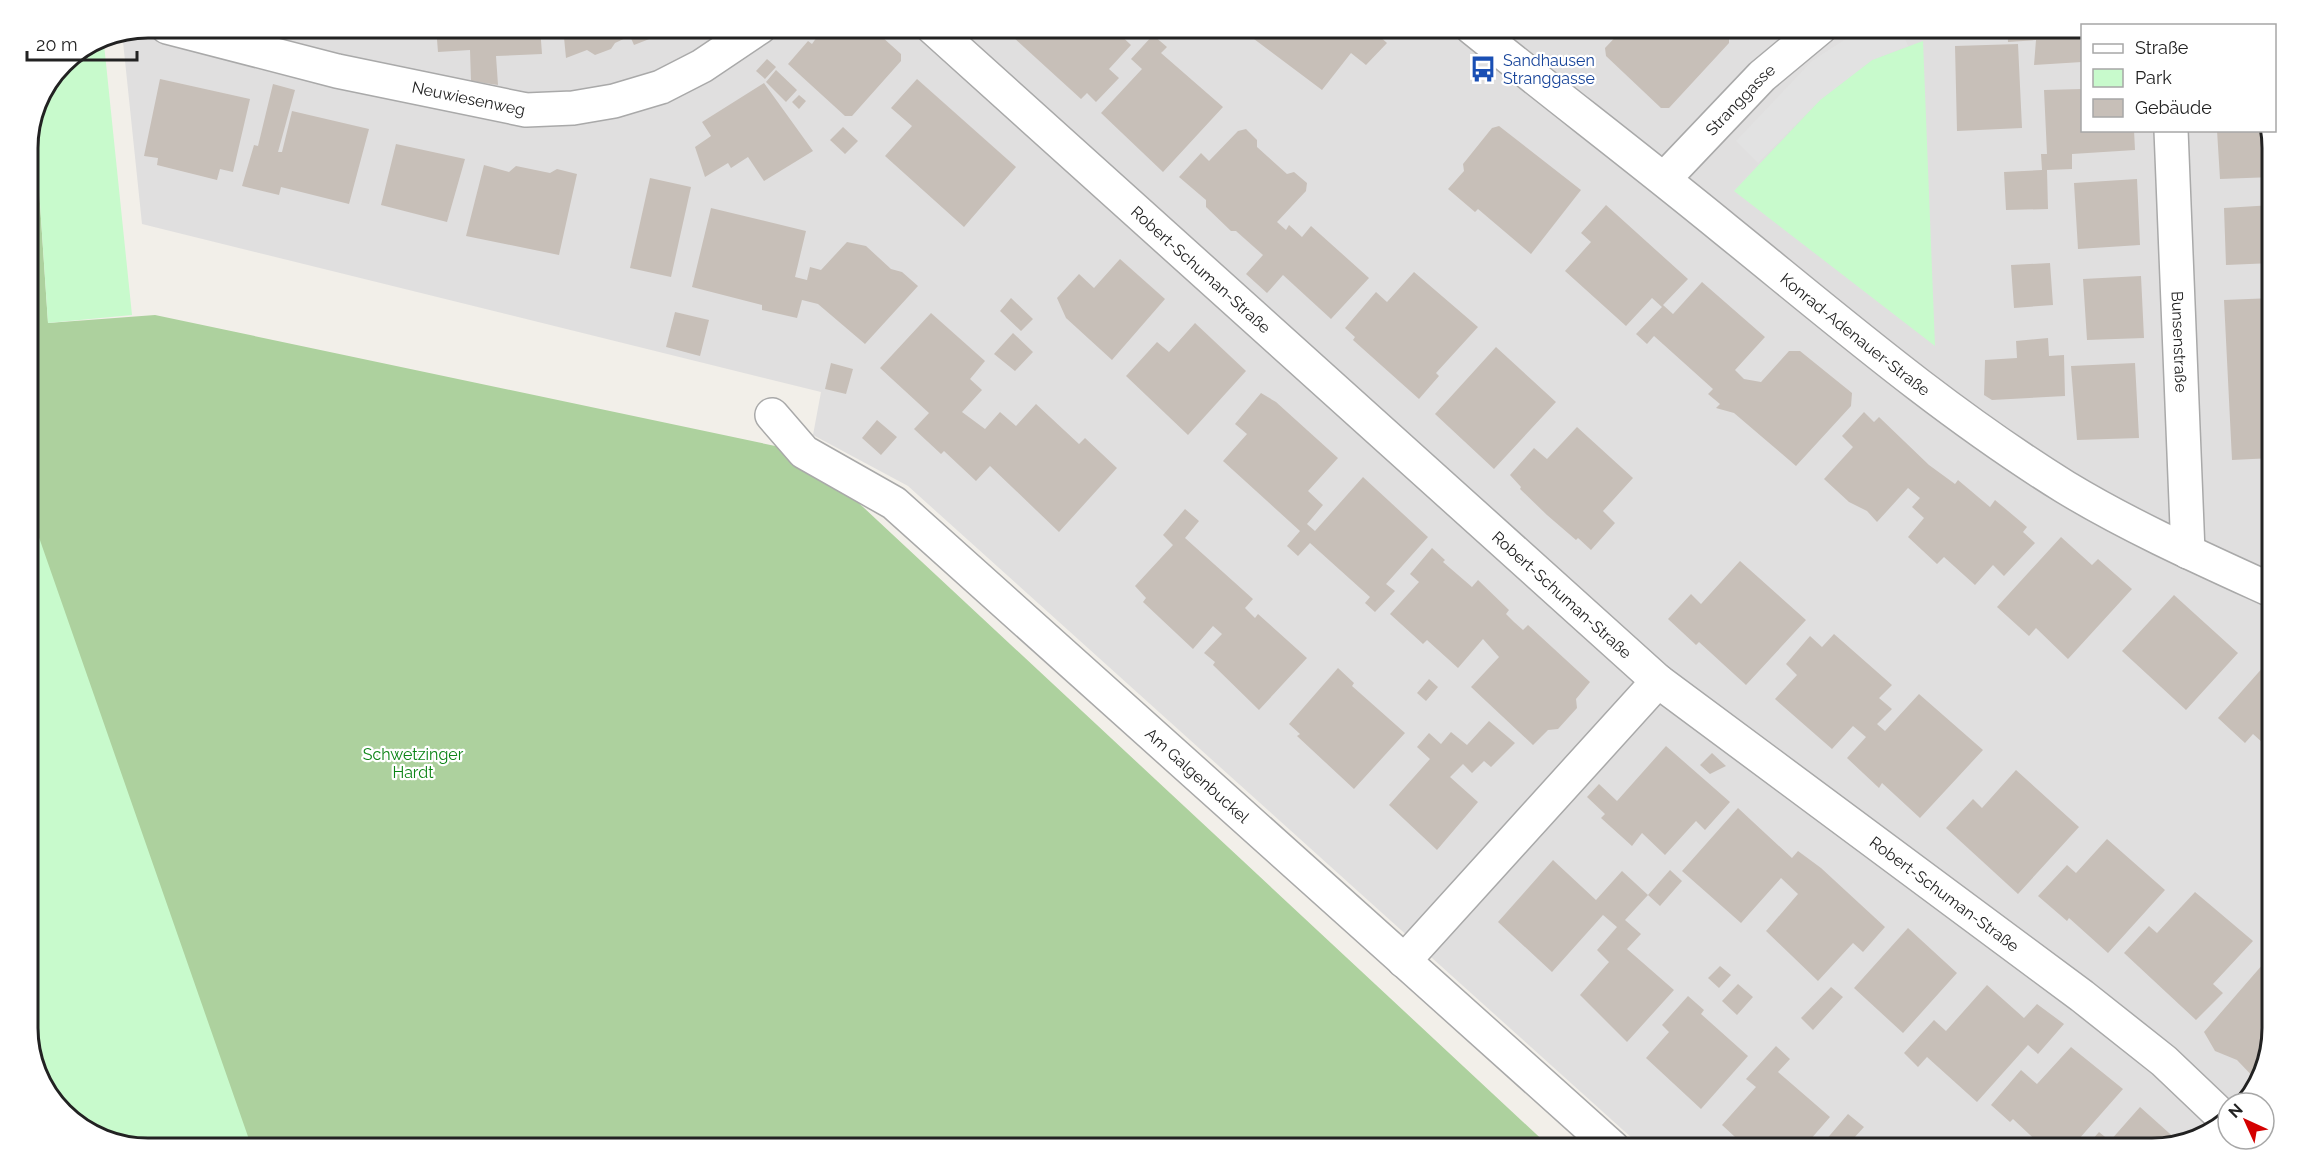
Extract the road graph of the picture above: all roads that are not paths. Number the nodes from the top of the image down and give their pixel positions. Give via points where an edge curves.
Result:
1 (210, 38) edge
2 (743, 38) edge
3 (944, 38) edge
4 (1484, 38) edge
5 (1808, 38) edge
6 (2171, 132) edge
7 (1664, 179) junction
8 (772, 415) dead end
9 (2188, 552) junction
10 (2262, 586) edge
11 (1658, 681) junction
12 (1404, 961) junction
13 (2216, 1110) edge
14 (1602, 1138) edge

1 - 2 street, Neuwiesenweg via 337,71 526,110 573,108 661,87 702,66
3 - 11 street, Robert-Schuman-Straße
4 - 7 street, Konrad-Adenauer-Straße
5 - 7 street, Stranggasse via 1762,76
6 - 9 street, Bunsenstraße
7 - 9 street, Konrad-Adenauer-Straße via 1959,415 2067,488
8 - 12 street, Am Galgenbuckel via 804,452 894,503
9 - 10 street, Konrad-Adenauer-Straße
11 - 12 street
11 - 13 street, Robert-Schuman-Straße via 2082,996 2164,1061
12 - 14 street, Am Galgenbuckel

